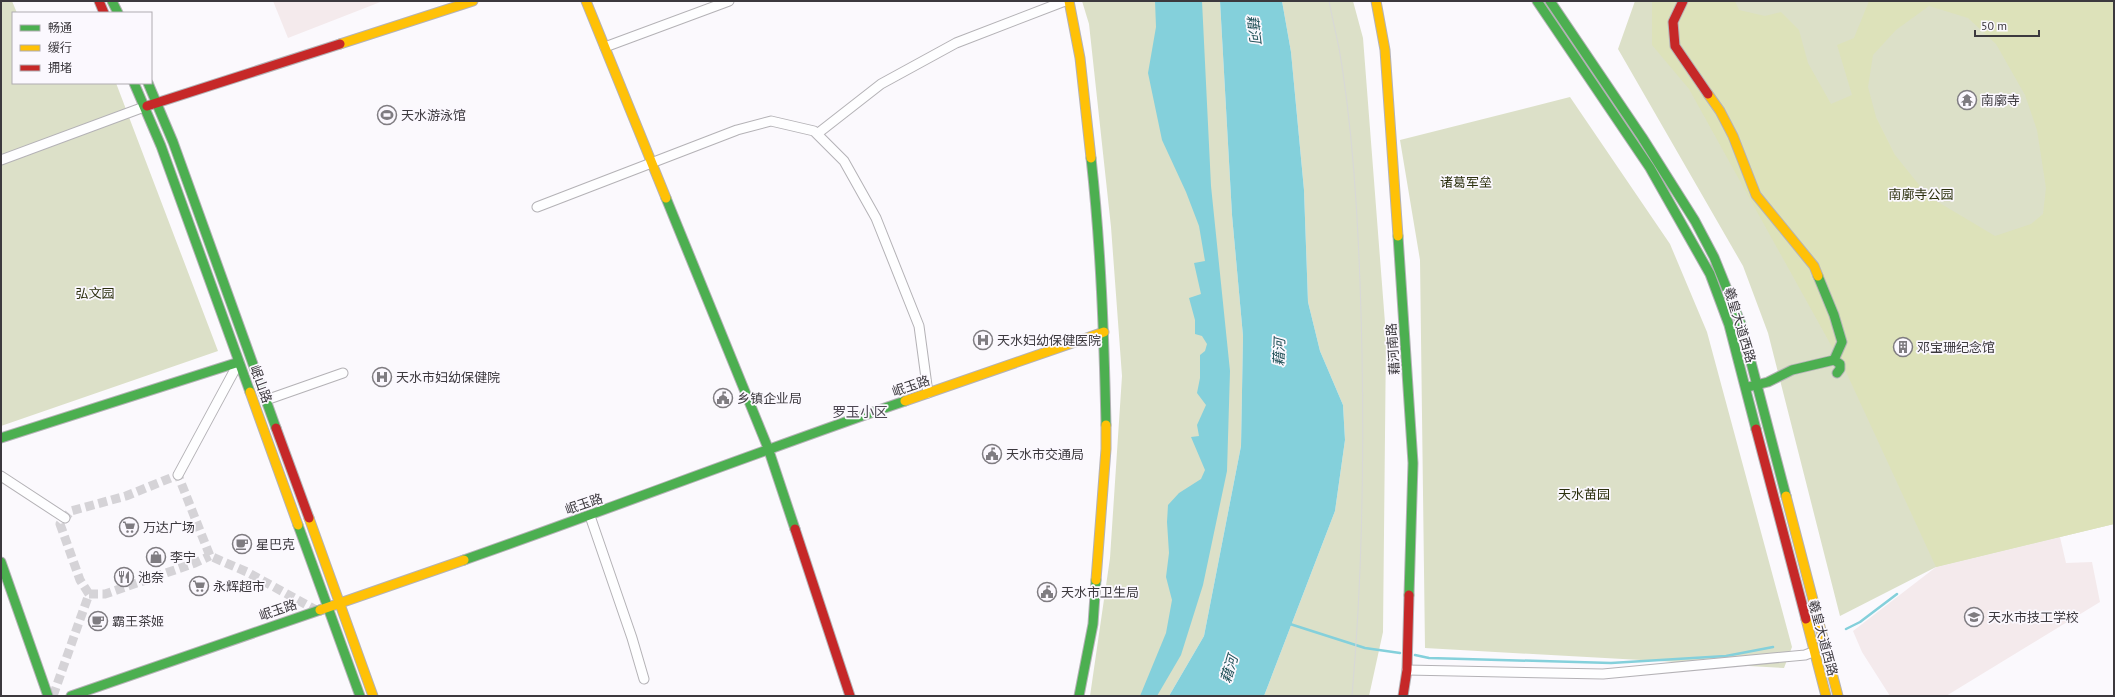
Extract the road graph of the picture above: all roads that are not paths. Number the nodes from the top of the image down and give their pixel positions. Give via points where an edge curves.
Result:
1 (99, 1) edge
2 (112, 1) edge
3 (474, 1) edge
4 (586, 1) edge
5 (729, 1) edge
6 (1065, 1) edge
7 (1069, 1) edge
8 (1376, 1) edge
9 (1537, 1) edge
10 (1550, 1) edge
11 (1683, 1) edge
12 (104, 12) edge
13 (118, 12) edge
14 (605, 47) junction
15 (134, 84) edge
16 (148, 84) edge
17 (156, 103) junction
18 (144, 107) junction
19 (817, 134) junction
20 (1, 160) edge
21 (651, 164) junction
22 (537, 207) dead end
23 (1104, 332) junction
24 (1834, 360) junction
25 (239, 362) junction
26 (343, 373) dead end
27 (1837, 373) dead end
28 (1755, 385) junction
29 (1745, 388) junction
30 (928, 393) junction
31 (266, 400) junction
32 (1, 438) edge
33 (768, 448) junction
34 (178, 475) dead end
35 (1, 476) edge
36 (590, 516) junction
37 (65, 518) dead end
38 (1, 562) edge
39 (339, 602) junction
40 (327, 606) junction
41 (1813, 652) junction
42 (1407, 670) junction
43 (644, 679) dead end
44 (48, 696) edge
45 (71, 696) edge
46 (360, 696) edge
47 (373, 696) edge
48 (850, 696) edge
49 (1079, 696) edge
50 (1403, 696) edge
51 (1826, 696) edge
52 (1838, 696) edge

1 - 12 main road
2 - 13 main road
3 - 17 main road
4 - 14 main road
5 - 14 street
6 - 19 street via 956,43 881,84
7 - 23 main road via 1080,58 1096,199
8 - 42 main road, 藉河南路 via 1386,50 1413,463
9 - 29 main road, 羲皇大道西路 via 1637,146 1689,235 1710,276 1729,325
10 - 28 main road, 羲皇大道西路 via 1695,221 1731,296 1741,324
11 - 24 main road via 1673,22 1675,46 1720,111 1733,136 1756,195 1814,266 1842,342
14 - 21 main road
15 - 18 main road, 岷山路
16 - 17 main road, 岷山路
17 - 18 main road
17 - 31 main road, 岷山路 via 173,142
18 - 20 street
18 - 25 main road, 岷山路 via 161,146
19 - 21 street via 814,131 771,121 737,130
19 - 30 street via 844,161 876,218 919,326
21 - 22 street
21 - 33 main road
23 - 30 main road, 岷玉路
23 - 49 main road via 1106,449 1093,624
24 - 27 main road via 1840,364
24 - 28 main road via 1792,370 1768,382
25 - 32 main road
25 - 34 street
25 - 40 main road, 岷山路
26 - 31 street
28 - 29 main road
28 - 52 main road, 羲皇大道西路
29 - 41 main road, 羲皇大道西路
30 - 33 main road, 岷玉路
31 - 39 main road, 岷山路
33 - 36 main road, 岷玉路
33 - 48 main road
35 - 37 street
36 - 39 main road, 岷玉路
36 - 43 street
38 - 44 main road
39 - 40 main road, 岷玉路
39 - 47 main road, 岷山路
40 - 45 main road, 岷玉路
40 - 46 main road, 岷山路
41 - 42 street via 1729,663 1603,674
41 - 51 main road, 羲皇大道西路
42 - 50 main road, 藉河南路

